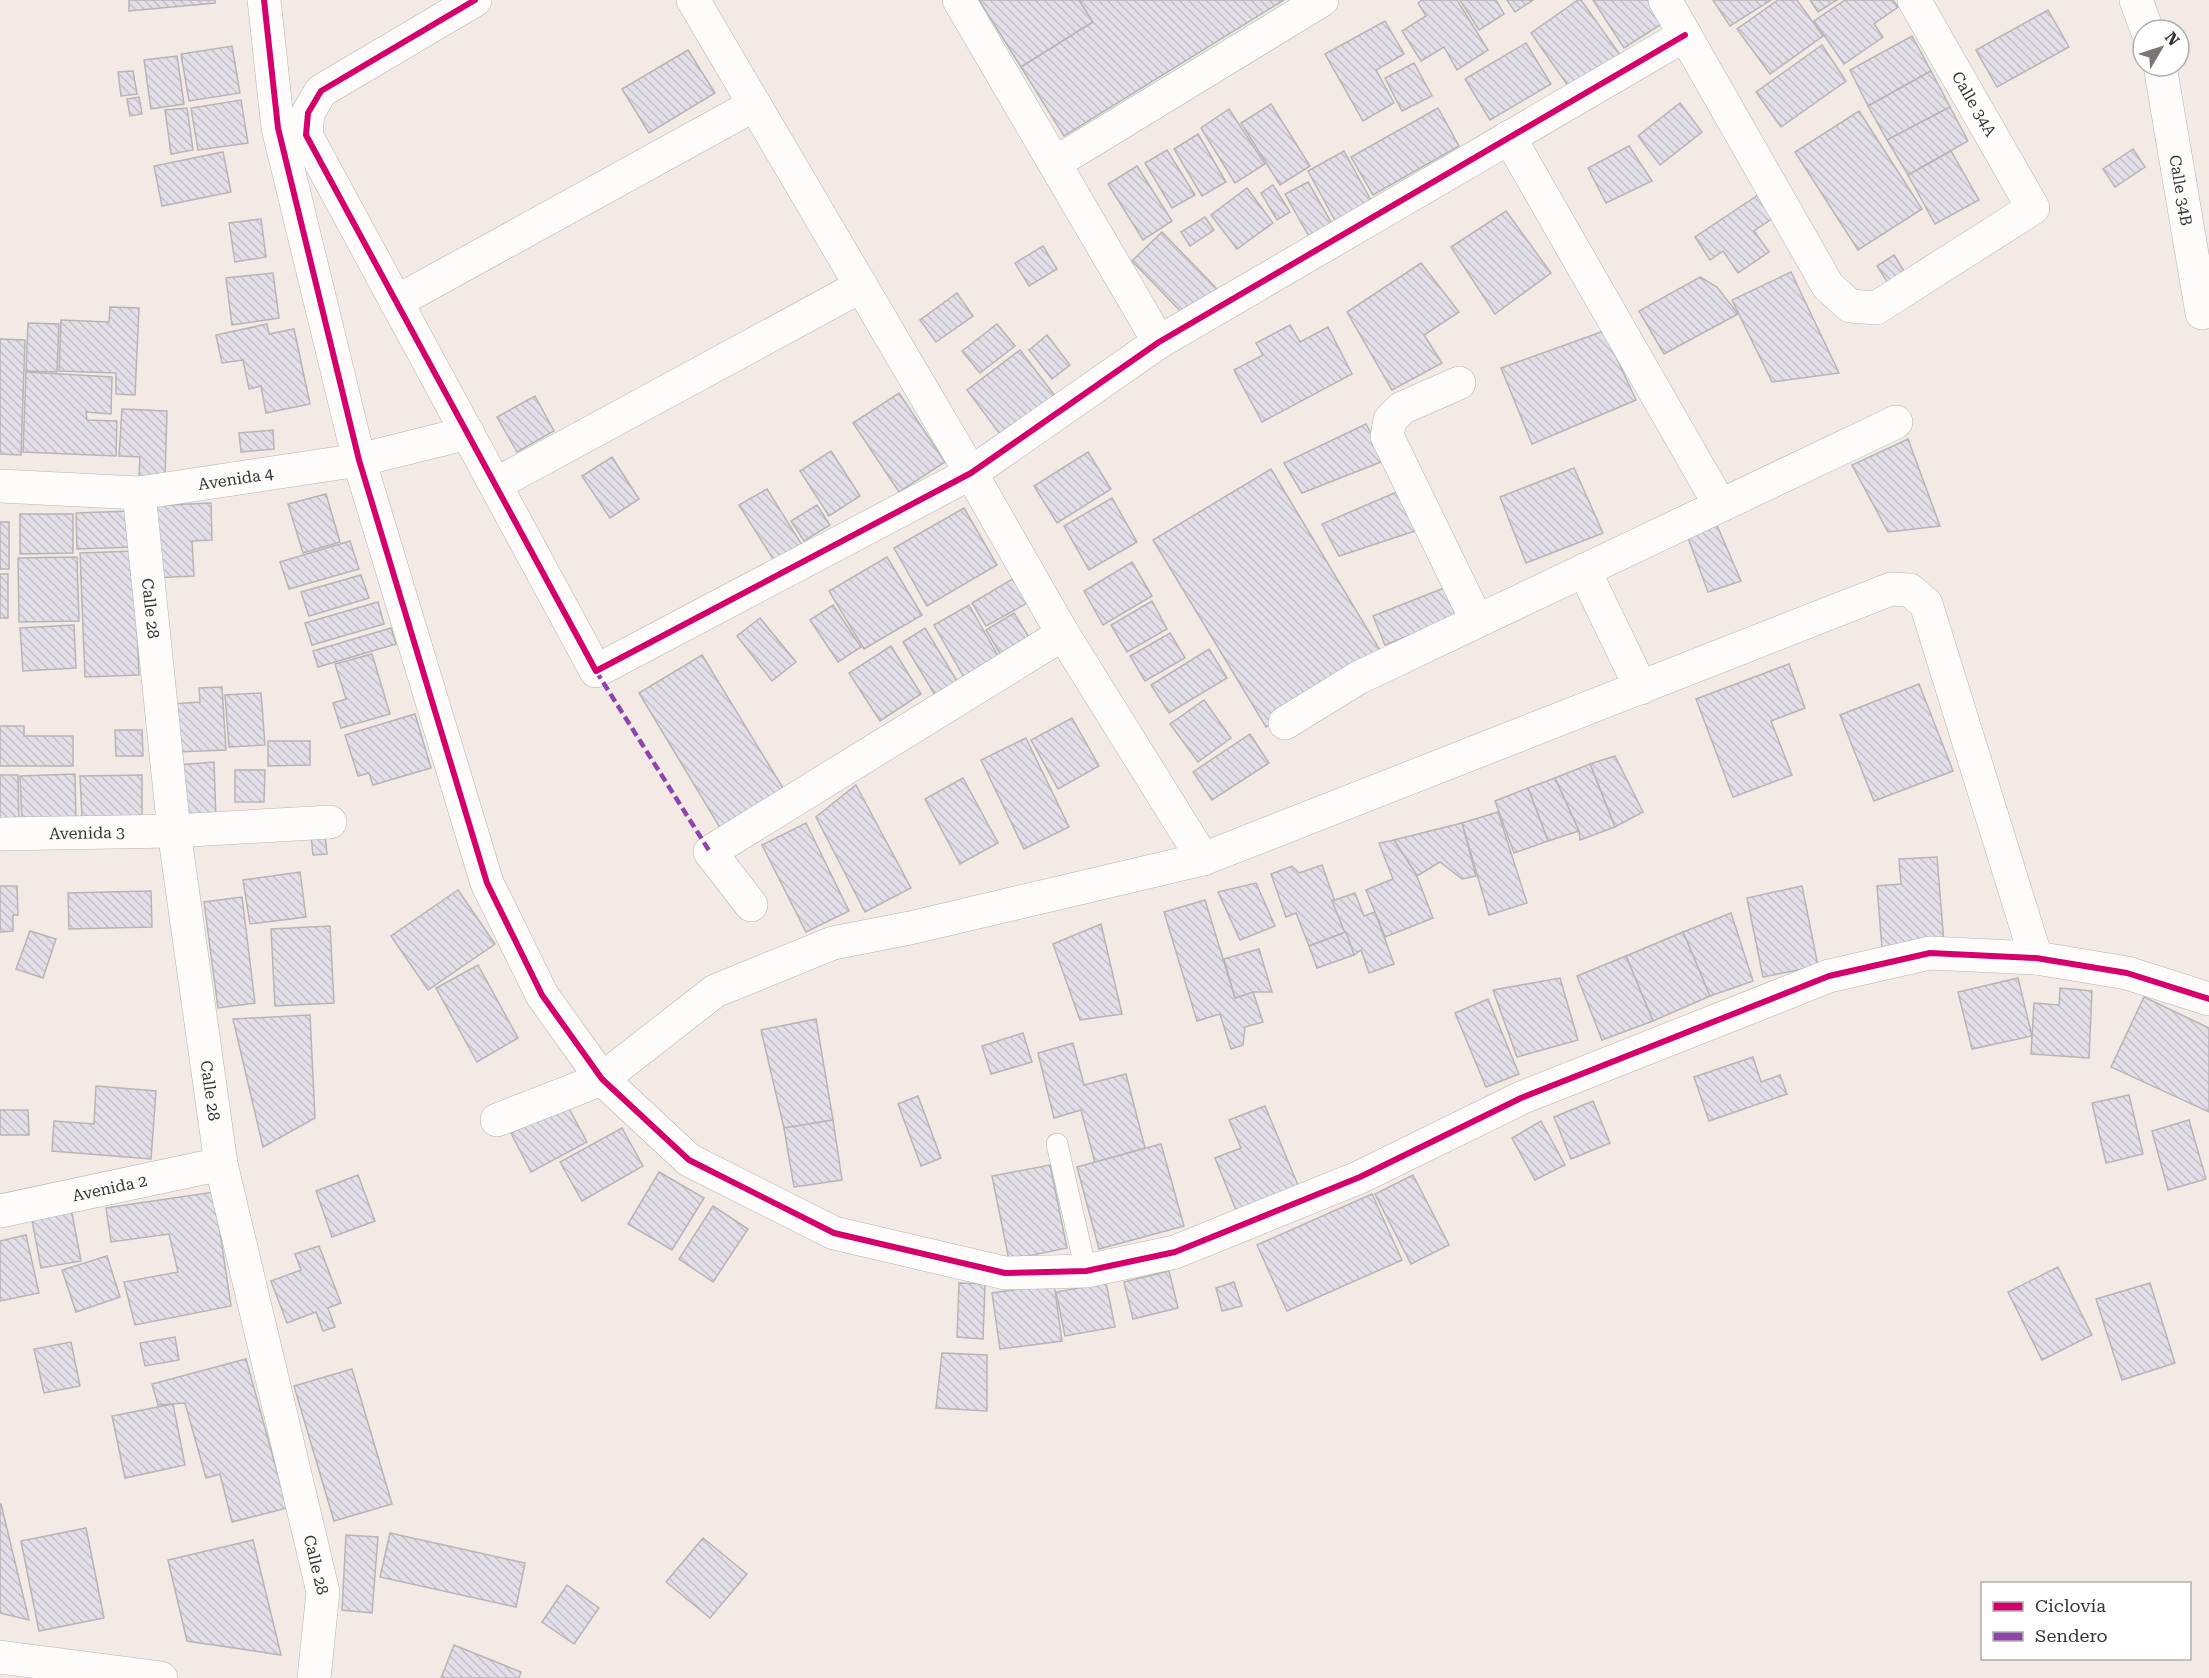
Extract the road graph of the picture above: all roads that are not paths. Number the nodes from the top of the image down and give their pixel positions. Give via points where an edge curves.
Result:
1 (264, 0) edge
2 (475, 0) edge
3 (693, 0) edge
4 (959, 0) edge
5 (1322, 0) edge
6 (1665, 0) edge
7 (1914, 0) edge
8 (2136, 0) edge
9 (2143, 18) edge
10 (1685, 35) junction
11 (2162, 78) edge
12 (754, 105) junction
13 (1509, 137) junction
14 (1055, 163) junction
15 (861, 286) junction
16 (396, 302) junction
17 (2202, 313) dead end
18 (1159, 342) junction
19 (1459, 383) dead end
20 (1896, 422) dead end
21 (468, 433) junction
22 (359, 460) junction
23 (971, 473) junction
24 (495, 484) junction
25 (0, 486) edge
26 (139, 493) junction
27 (1720, 506) junction
28 (1584, 570) junction
29 (1477, 621) junction
30 (1063, 634) junction
31 (1641, 688) junction
32 (1285, 723) dead end
33 (330, 822) dead end
34 (174, 831) junction
35 (0, 834) edge
36 (1203, 859) junction
37 (751, 905) dead end
38 (2036, 958) junction
39 (2209, 999) edge
40 (602, 1079) junction
41 (497, 1120) dead end
42 (1057, 1144) dead end
43 (221, 1164) junction
44 (0, 1211) edge
45 (1086, 1271) junction
46 (0, 1658) edge
47 (161, 1678) edge
48 (314, 1678) edge

1 - 22 street via 278,128
2 - 16 street via 321,91 308,113 306,135
3 - 12 street
4 - 14 street
5 - 14 street
6 - 10 street
7 - 10 street, Calle 34A via 2033,208 1876,308 1850,306 1828,286
8 - 9 street
10 - 13 street
11 - 17 street, Calle 34B
12 - 15 street
12 - 16 street
13 - 18 street
13 - 27 street
14 - 18 street
15 - 23 street
15 - 24 street
16 - 21 street
18 - 23 street
19 - 29 street via 1402,408 1390,420 1387,436
20 - 27 street
21 - 22 street, Avenida 4
21 - 24 street
22 - 26 street, Avenida 4
22 - 40 street via 487,883 542,995
23 - 24 street via 596,671
23 - 30 street
25 - 26 street, Avenida 4
26 - 34 street, Calle 28
27 - 28 street
28 - 29 street
28 - 31 street
29 - 32 street via 1358,678
30 - 36 street
30 - 37 street via 710,852
31 - 36 street
31 - 38 street via 1891,589 1910,590 1926,604
33 - 34 street, Avenida 3
34 - 35 street, Avenida 3
34 - 43 street, Calle 28
36 - 40 street via 833,943 715,991
38 - 39 street via 2127,973
38 - 45 street via 1930,953 1829,976 1521,1098 1360,1178 1175,1252
40 - 41 street
40 - 45 street via 689,1160 834,1233 1005,1273
42 - 45 lane
43 - 44 street, Avenida 2
43 - 48 street, Calle 28 via 323,1592
46 - 47 street

